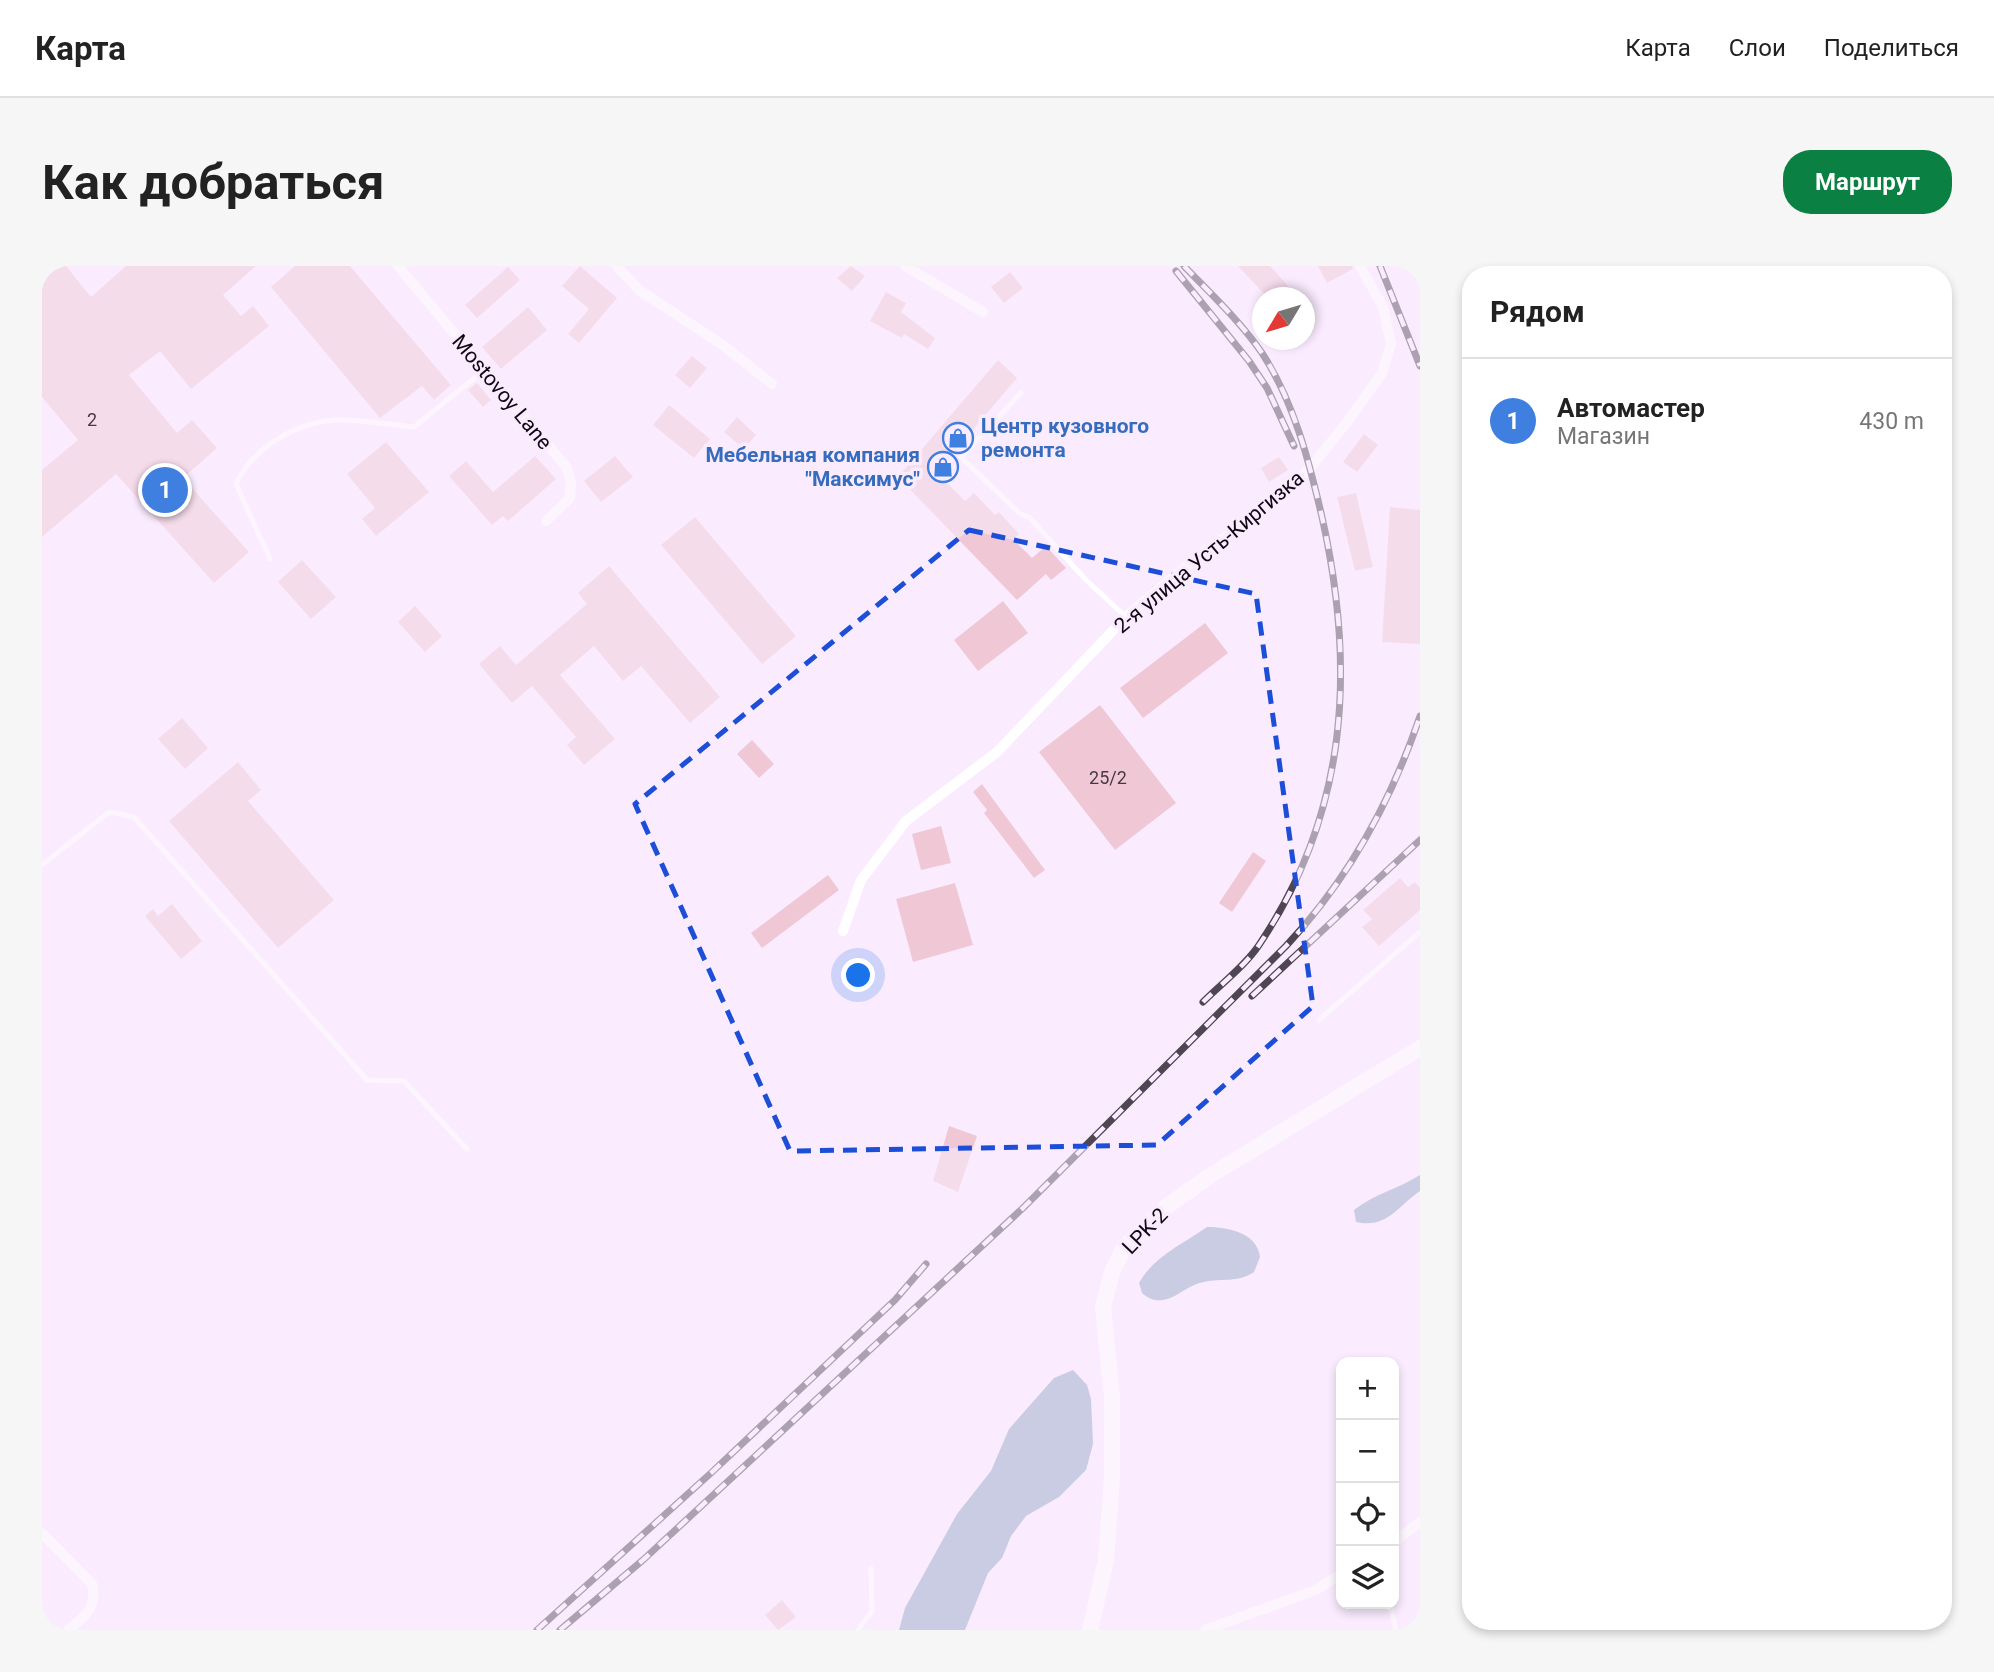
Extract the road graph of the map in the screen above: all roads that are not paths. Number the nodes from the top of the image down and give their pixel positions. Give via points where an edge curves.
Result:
1 (398, 266) edge
2 (617, 266) edge
3 (905, 266) edge
4 (1360, 266) edge
5 (983, 312) dead end
6 (483, 371) junction
7 (772, 384) dead end
8 (1021, 393) dead end
9 (546, 521) dead end
10 (270, 559) dead end
11 (1126, 617) junction
12 (42, 865) edge
13 (843, 932) dead end
14 (1420, 932) edge
15 (1319, 1020) dead end
16 (1420, 1048) edge
17 (467, 1149) dead end
18 (1420, 1522) edge
19 (42, 1533) edge
20 (1399, 1538) edge
21 (871, 1568) dead end
22 (1336, 1577) edge
23 (1391, 1609) edge
24 (68, 1630) edge
25 (858, 1630) edge
26 (1090, 1630) edge
27 (1205, 1630) edge
28 (1396, 1630) edge

1 - 6 street, Mostovoy Lane
2 - 7 street via 639,290
3 - 5 street
4 - 11 street, 2-я улица Усть-Киргизка via 1383,307 1391,344 1382,373 1310,468 1252,520 1207,548
6 - 9 street, Mostovoy Lane via 567,468 570,498
6 - 10 lane via 414,427 337,420 312,424 288,433 254,458 236,484
8 - 11 lane via 961,457 1019,513 1030,517
11 - 13 street, 2-я улица Усть-Киргизка via 997,752 906,821 861,880
12 - 17 lane via 109,812 134,817 367,1080 404,1081
14 - 15 lane
16 - 26 street, LPK-2 via 1211,1175 1124,1247 1103,1307 1112,1397 1112,1477 1106,1560
18 - 20 street
19 - 24 street via 92,1584 86,1617
21 - 25 lane via 872,1611
22 - 27 street via 1316,1590
23 - 28 lane

